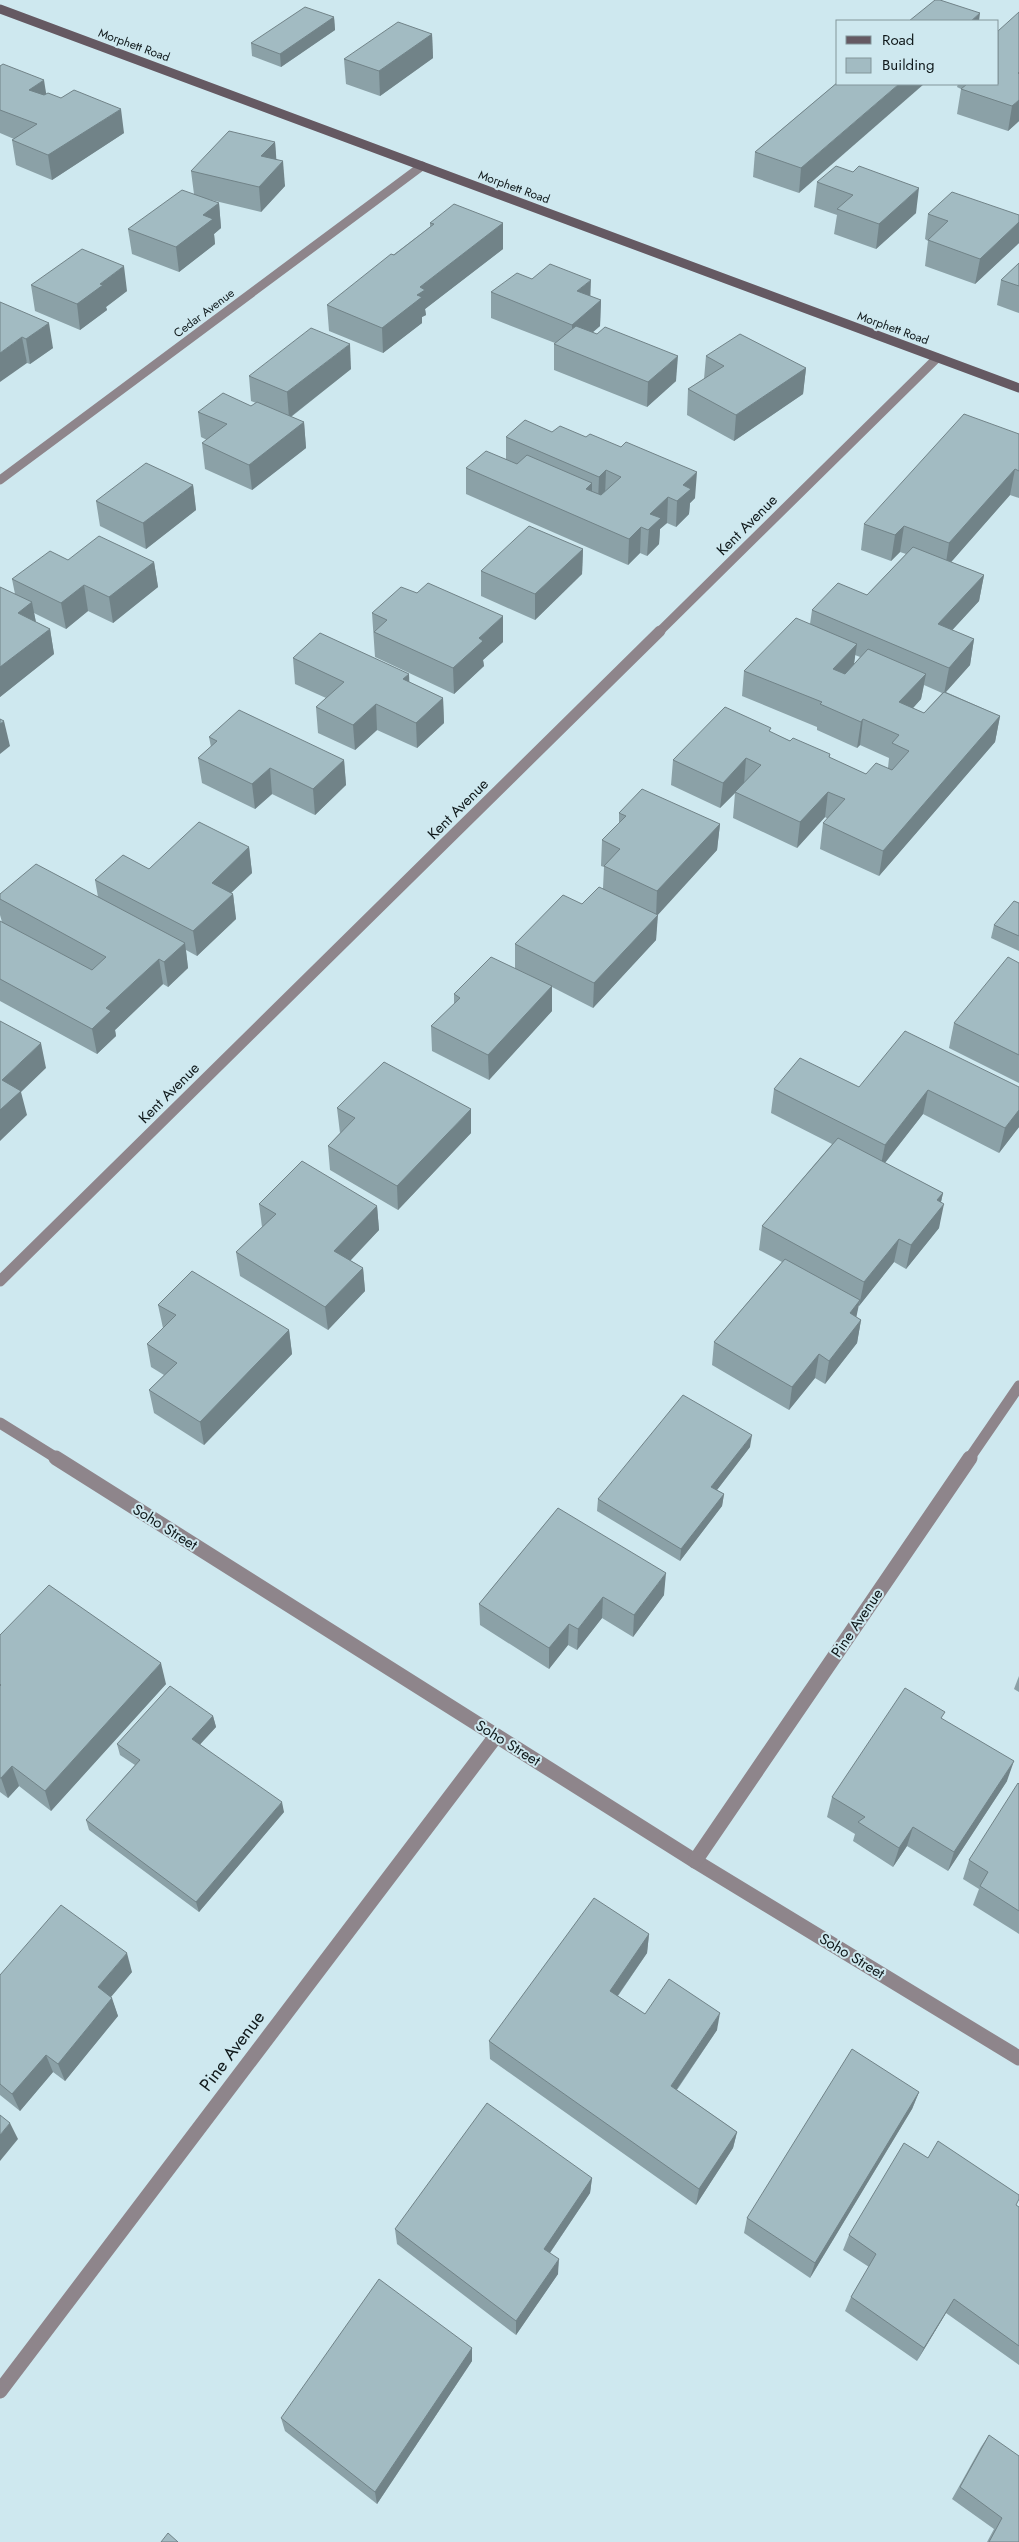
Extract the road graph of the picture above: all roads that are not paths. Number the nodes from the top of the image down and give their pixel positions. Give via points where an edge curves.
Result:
1 (0, 9) edge
2 (422, 166) junction
3 (937, 358) junction
4 (1019, 388) edge
5 (0, 480) edge
6 (0, 1280) edge
7 (1019, 1386) edge
8 (0, 1423) edge
9 (496, 1736) junction
10 (695, 1860) junction
11 (1019, 2058) edge
12 (0, 2390) edge

1 - 2 main road, Morphett Road
2 - 3 main road, Morphett Road
2 - 5 street, Cedar Avenue
3 - 4 main road, Morphett Road
3 - 6 street, Kent Avenue
7 - 10 street, Pine Avenue
8 - 9 street, Soho Street
9 - 10 street, Soho Street
9 - 12 street, Pine Avenue
10 - 11 street, Soho Street

